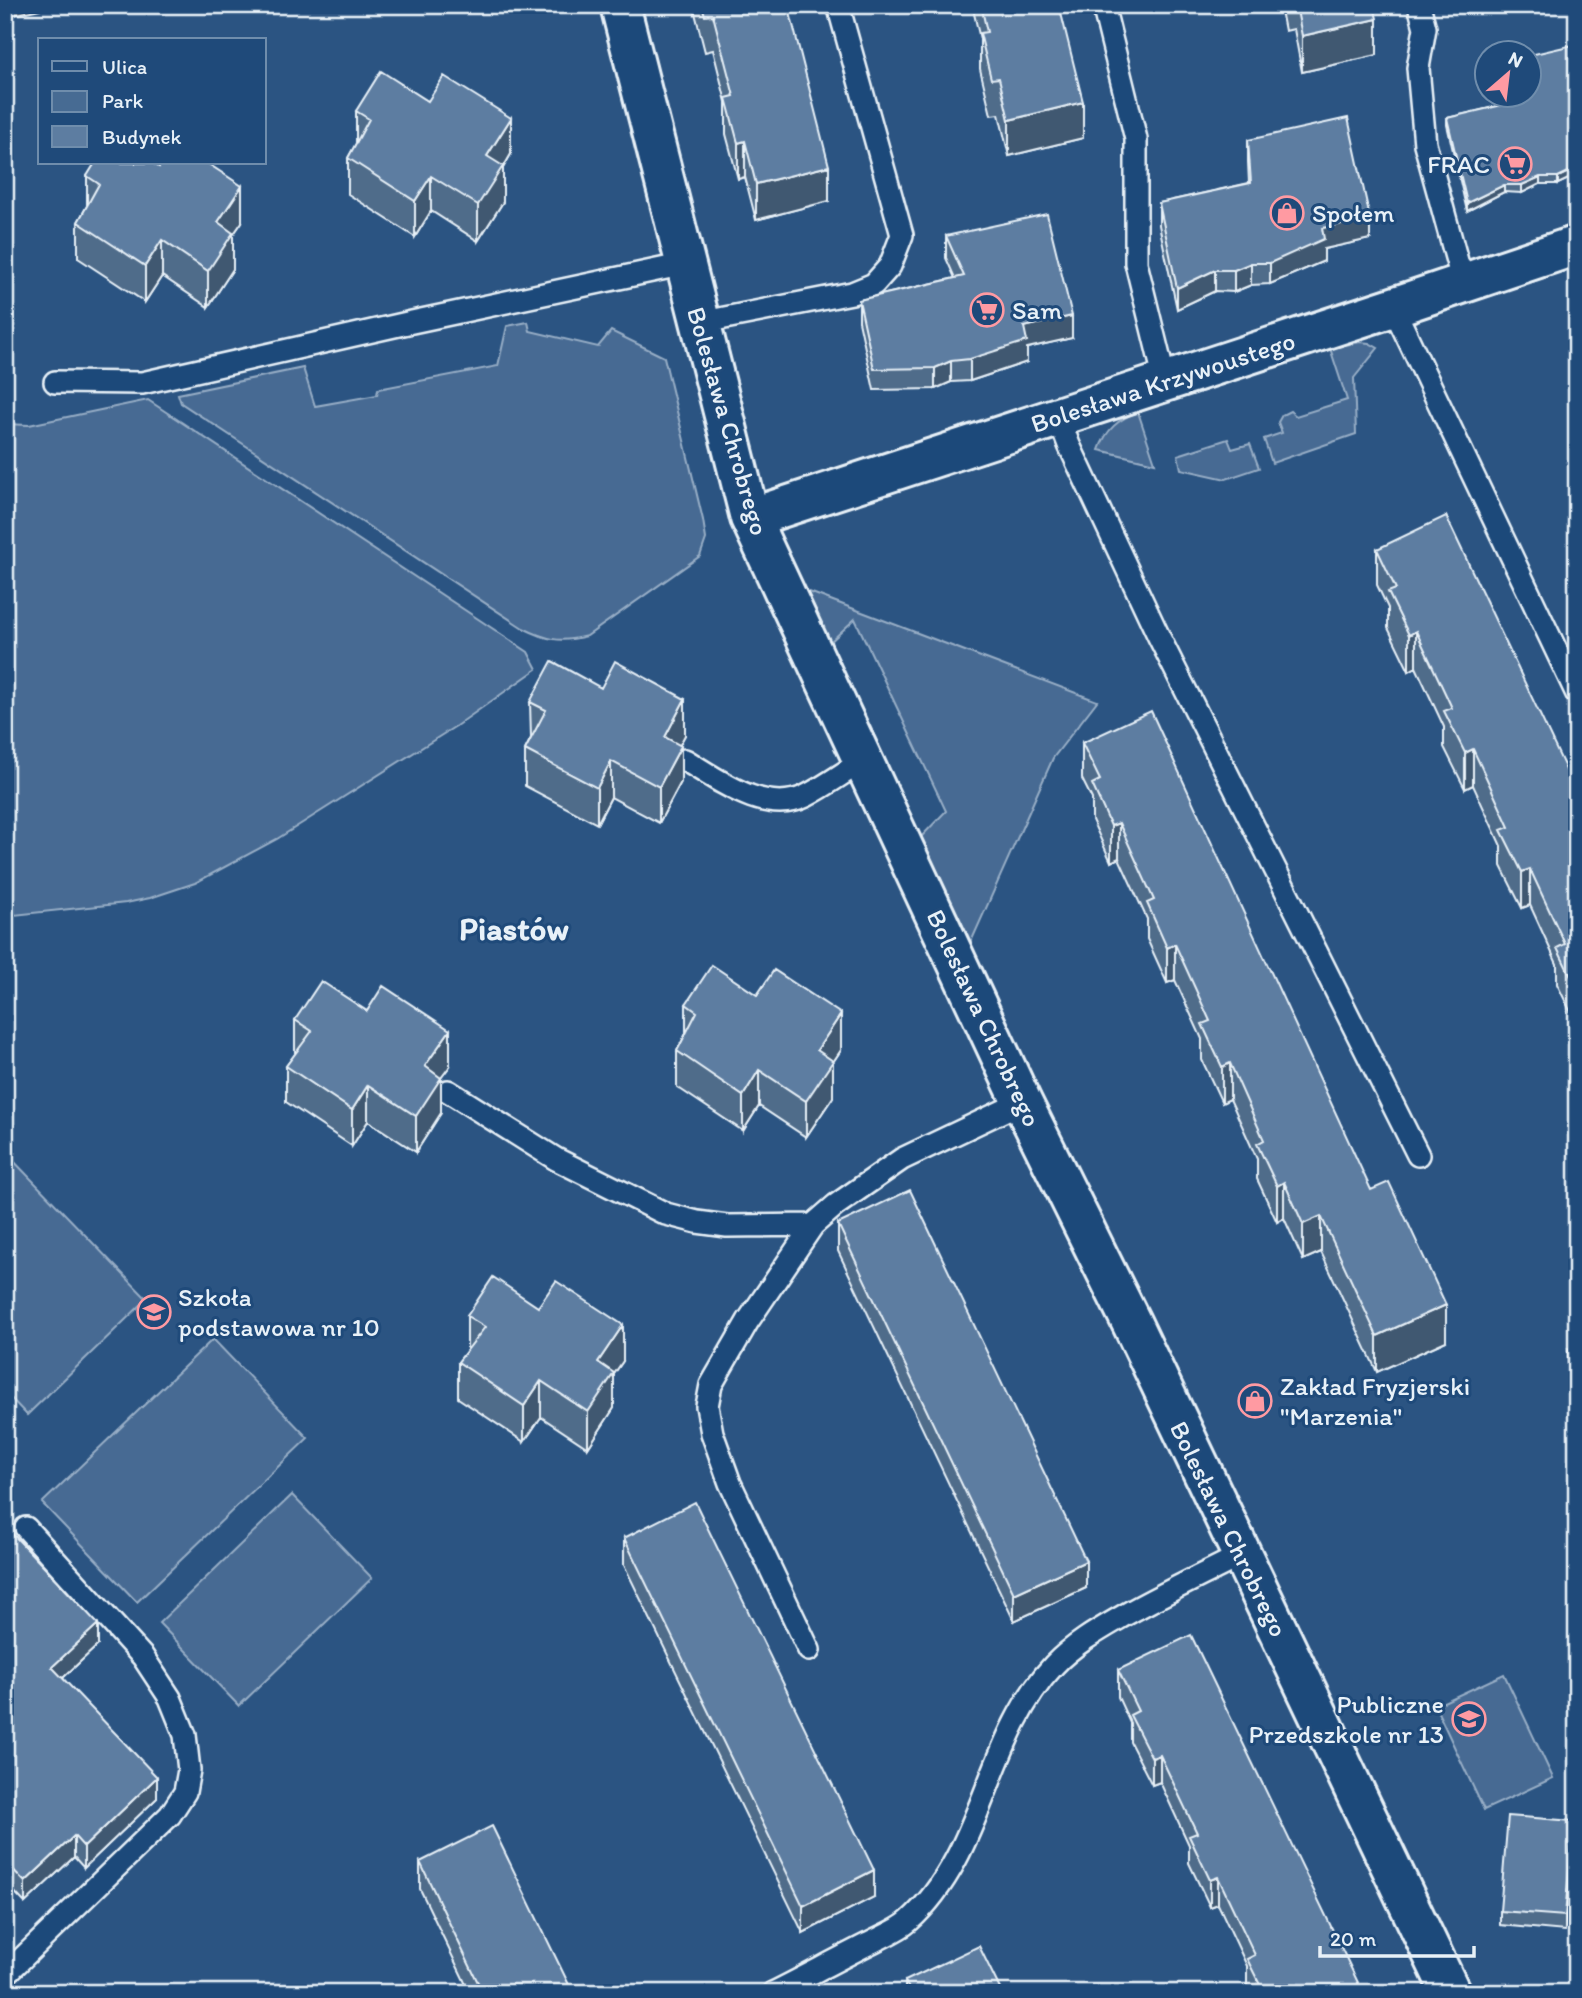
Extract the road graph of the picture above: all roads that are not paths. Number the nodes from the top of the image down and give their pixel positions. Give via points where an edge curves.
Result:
1 (620, 5) edge
2 (838, 5) edge
3 (1103, 5) edge
4 (1419, 5) edge
5 (1577, 245) edge
6 (685, 264) junction
7 (1463, 283) junction
8 (1393, 307) junction
9 (699, 323) junction
10 (1165, 381) junction
11 (55, 382) dead end
12 (1058, 416) junction
13 (750, 518) junction
14 (1577, 694) edge
15 (685, 760) edge
16 (863, 761) junction
17 (448, 1091) edge
18 (1023, 1102) junction
19 (1418, 1155) dead end
20 (813, 1225) junction
21 (26, 1528) dead end
22 (1241, 1555) junction
23 (809, 1650) dead end
24 (5, 1975) edge
25 (773, 1993) edge
26 (1451, 1993) edge

1 - 6 street, Bolesława Chrobrego
2 - 9 lane via 902,235 890,266 873,284 852,293
3 - 10 lane via 1136,139 1136,263
4 - 7 lane via 1424,28 1418,68 1424,144
5 - 7 street, Bolesława Krzywoustego
6 - 9 street, Bolesława Chrobrego
6 - 11 lane via 142,383
7 - 8 street, Bolesława Krzywoustego
8 - 10 street, Bolesława Krzywoustego
8 - 14 lane
9 - 13 street, Bolesława Chrobrego
10 - 12 street, Bolesława Krzywoustego
12 - 13 street, Bolesława Krzywoustego
12 - 19 lane via 1159,637
13 - 16 street, Bolesława Chrobrego
15 - 16 lane via 740,793 787,802 806,796
16 - 18 street, Bolesława Chrobrego
17 - 20 lane via 556,1159 666,1214 727,1226
18 - 20 lane via 902,1159
18 - 22 street, Bolesława Chrobrego
20 - 23 lane via 748,1321 711,1385 707,1406 730,1483
21 - 24 lane via 143,1657 170,1698 185,1735 189,1770 185,1792 170,1815
22 - 25 lane via 1071,1648 1030,1696 1006,1741 962,1851 935,1895 908,1923
22 - 26 street, Bolesława Chrobrego

